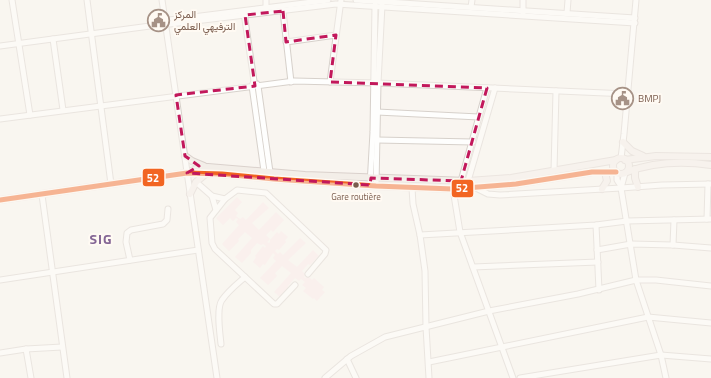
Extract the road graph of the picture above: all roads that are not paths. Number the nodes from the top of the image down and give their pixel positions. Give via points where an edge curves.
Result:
1 (12, 0) edge
2 (87, 0) edge
3 (162, 0) edge
4 (266, 0) edge
5 (328, 0) edge
6 (356, 0) edge
7 (472, 0) edge
8 (523, 0) edge
9 (568, 0) edge
10 (636, 0) edge
11 (340, 2) edge
12 (375, 3) edge
13 (383, 3) edge
14 (429, 5) edge
15 (266, 7) junction
16 (471, 7) junction
17 (283, 11) junction
18 (244, 12) junction
19 (523, 13) junction
20 (567, 13) junction
21 (635, 20) junction
22 (165, 24) junction
23 (92, 33) junction
24 (336, 36) junction
25 (53, 39) junction
26 (286, 42) junction
27 (20, 43) junction
28 (0, 46) edge
29 (290, 82) junction
30 (330, 82) junction
31 (376, 83) junction
32 (255, 84) junction
33 (487, 88) junction
34 (495, 88) junction
35 (556, 91) junction
36 (628, 94) junction
37 (176, 96) junction
38 (101, 106) junction
39 (63, 110) junction
40 (378, 112) junction
41 (30, 115) junction
42 (479, 117) junction
43 (0, 119) edge
44 (476, 128) junction
45 (483, 130) junction
46 (377, 140) junction
47 (473, 142) junction
48 (623, 142) junction
49 (184, 156) junction
50 (644, 157) junction
51 (711, 157) edge
52 (621, 159) junction
53 (711, 165) edge
54 (635, 169) junction
55 (207, 170) junction
56 (554, 171) junction
57 (267, 172) junction
58 (606, 172) junction
59 (626, 172) junction
60 (187, 173) junction
61 (616, 173) junction
62 (374, 178) junction
63 (461, 181) junction
64 (468, 181) junction
65 (196, 182) junction
66 (111, 184) junction
67 (710, 184) edge
68 (373, 186) junction
69 (621, 187) junction
70 (638, 187) junction
71 (412, 188) junction
72 (476, 188) junction
73 (453, 189) junction
74 (602, 189) junction
75 (190, 194) junction
76 (42, 195) junction
77 (212, 196) junction
78 (225, 199) junction
79 (0, 200) edge
80 (168, 209) dead end
81 (216, 210) junction
82 (709, 219) edge
83 (674, 220) junction
84 (627, 221) junction
85 (596, 225) junction
86 (460, 232) junction
87 (420, 235) junction
88 (631, 244) junction
89 (673, 245) junction
90 (711, 248) edge
91 (198, 250) junction
92 (597, 250) junction
93 (130, 260) junction
94 (598, 262) junction
95 (473, 268) junction
96 (53, 272) junction
97 (308, 274) dead end
98 (245, 277) junction
99 (0, 280) edge
100 (636, 280) junction
101 (295, 285) dead end
102 (711, 286) edge
103 (599, 290) junction
104 (489, 311) junction
105 (648, 317) junction
106 (711, 323) edge
107 (426, 327) junction
108 (221, 344) dead end
109 (62, 347) junction
110 (502, 347) junction
111 (26, 349) junction
112 (0, 353) edge
113 (661, 354) junction
114 (711, 359) edge
115 (347, 360) junction
116 (429, 362) junction
117 (31, 378) edge
118 (67, 378) edge
119 (217, 378) edge
120 (325, 378) edge
121 (356, 378) edge
122 (429, 378) edge
123 (513, 378) edge
124 (520, 378) edge
125 (666, 378) edge

1 - 27 street
2 - 23 street
3 - 22 street
4 - 15 street
5 - 15 street
6 - 12 street
7 - 16 street
8 - 19 street
9 - 20 street
10 - 21 street
11 - 12 street
11 - 17 street
11 - 24 street
12 - 13 street
12 - 31 street
13 - 14 street
13 - 31 street
14 - 16 street
14 - 19 street
15 - 18 street
16 - 19 street
17 - 18 street
17 - 26 street
18 - 22 street via 193,22
18 - 32 street
19 - 20 street
19 - 21 street
20 - 21 street
21 - 36 street
22 - 23 street
22 - 37 street
23 - 25 street
23 - 38 street
24 - 26 street
24 - 30 street
25 - 27 street
25 - 39 street
26 - 29 street
27 - 28 street
27 - 41 street
29 - 30 street
29 - 32 street
30 - 31 street
31 - 33 street
31 - 40 street
31 - 62 street
32 - 37 street
32 - 57 street
33 - 34 street
33 - 42 street
34 - 35 street
34 - 45 street
35 - 36 street
35 - 56 street
36 - 48 street
37 - 38 street
37 - 49 street
38 - 39 street
38 - 66 street
39 - 41 street
40 - 42 street
40 - 46 street
41 - 43 street
42 - 44 street
44 - 45 street
44 - 47 street
45 - 64 street
46 - 47 street
46 - 62 street
47 - 63 street
48 - 50 main road via 632,151
48 - 52 street
49 - 55 main road
49 - 60 street
50 - 51 main road
50 - 52 main road
52 - 56 main road
52 - 59 main road via 629,165
52 - 61 main road via 613,166
53 - 54 main road via 664,163
54 - 59 main road
54 - 70 main road
55 - 57 main road
55 - 60 main road
55 - 65 main road
55 - 68 main road
56 - 64 main road
57 - 62 main road
58 - 61 main road
58 - 72 main road
58 - 74 main road via 607,181
59 - 61 main road
59 - 69 street
60 - 66 main road
60 - 75 street
61 - 69 street
62 - 63 main road
62 - 68 street
63 - 64 main road
65 - 75 main road
65 - 77 street
66 - 76 main road
67 - 70 street
67 - 82 street
68 - 71 main road
69 - 70 street
69 - 74 street
69 - 84 street
71 - 73 main road
71 - 87 street
72 - 73 main road
72 - 74 street via 488,194
73 - 86 street
75 - 91 street
76 - 79 main road
76 - 96 street
77 - 78 street
77 - 81 street
78 - 81 street
78 - 97 street via 237,190 266,194 326,250
80 - 93 street via 168,217 163,224 127,233
81 - 98 street via 210,218 212,244
82 - 83 street
83 - 84 street
83 - 89 street
84 - 85 street
84 - 88 street
85 - 86 street
85 - 92 street
86 - 87 street
86 - 95 street
87 - 107 street via 425,271
88 - 89 street
88 - 92 street
88 - 100 street
89 - 90 street
91 - 93 street
91 - 119 street
92 - 94 street
93 - 96 street
94 - 95 street
94 - 103 street
95 - 104 street
96 - 99 street
96 - 109 street
98 - 101 street via 274,304 277,304
98 - 108 street via 220,304
100 - 102 street
100 - 103 street
100 - 105 street
103 - 104 street
104 - 107 street
104 - 110 street
105 - 106 street
105 - 110 street
105 - 113 street
107 - 115 street via 385,336
107 - 116 street
109 - 111 street
109 - 118 street
110 - 116 street
110 - 123 street
111 - 112 street
111 - 117 street
113 - 114 street
113 - 124 street
113 - 125 street
115 - 120 street
115 - 121 street
116 - 122 street

